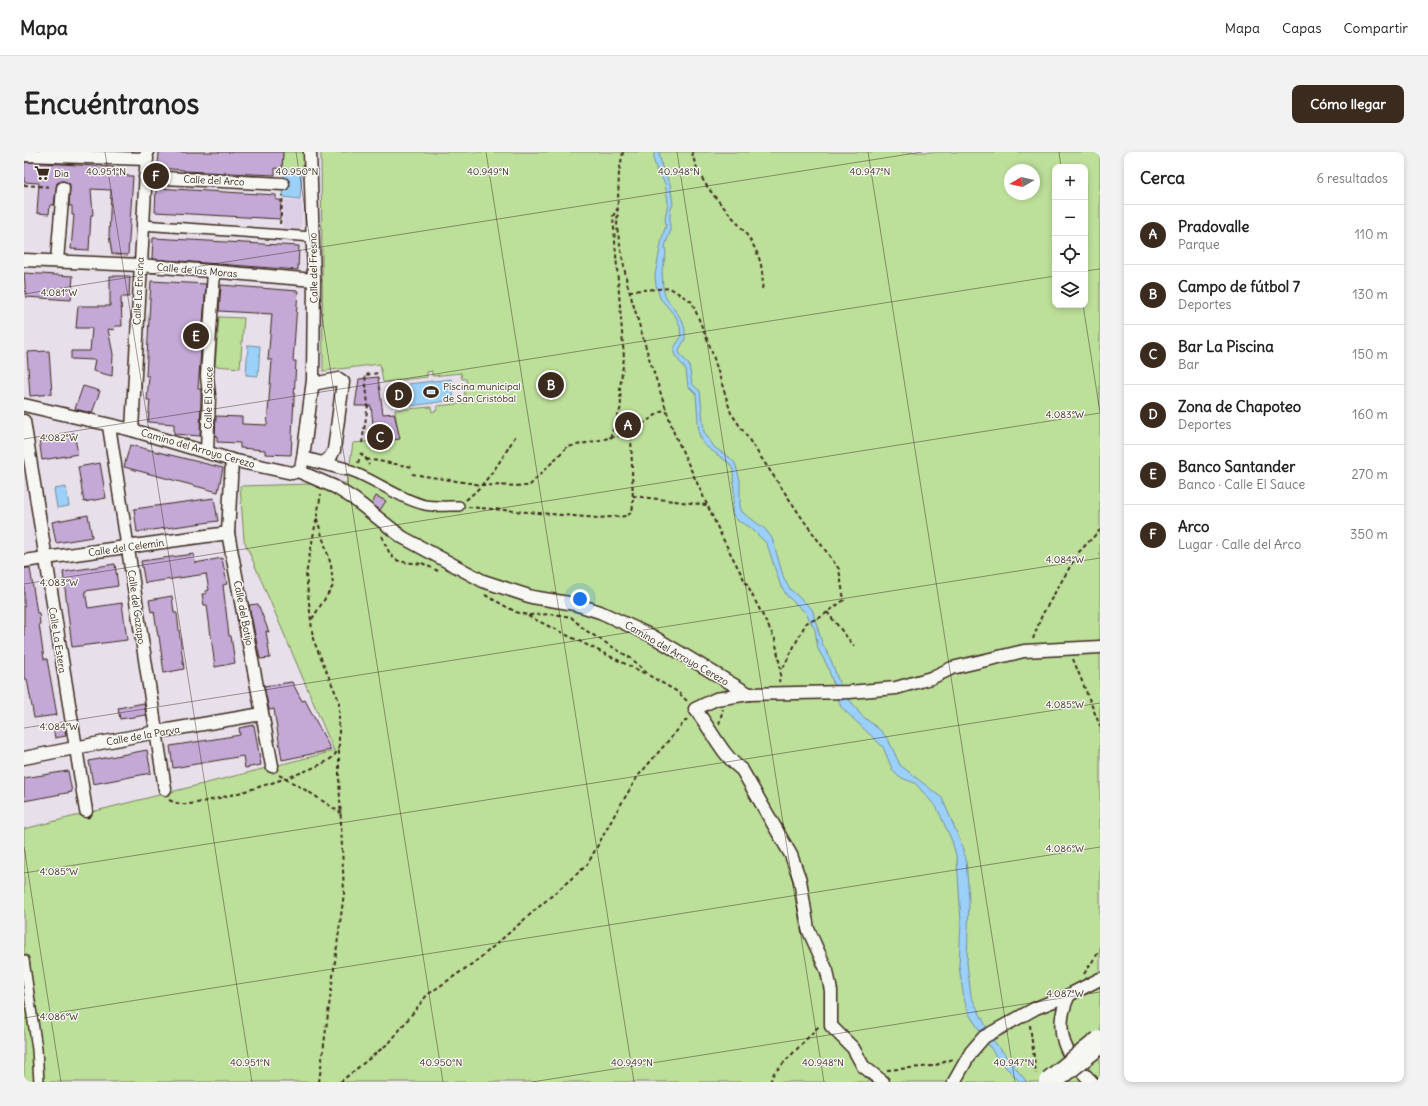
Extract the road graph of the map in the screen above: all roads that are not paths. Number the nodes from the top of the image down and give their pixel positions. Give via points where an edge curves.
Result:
1 (310, 152) edge
2 (24, 155) edge
3 (147, 156) edge
4 (146, 177) junction
5 (283, 184) dead end
6 (63, 188) road end
7 (142, 225) junction
8 (312, 236) junction
9 (24, 260) edge
10 (56, 261) junction
11 (140, 265) junction
12 (214, 272) junction
13 (314, 280) junction
14 (313, 384) junction
15 (24, 405) edge
16 (24, 420) edge
17 (108, 426) junction
18 (132, 430) junction
19 (207, 452) junction
20 (303, 458) junction
21 (232, 460) junction
22 (323, 463) junction
23 (345, 469) joint
24 (298, 471) junction
25 (459, 506) road end
26 (228, 533) junction
27 (128, 547) junction
28 (45, 558) junction
29 (24, 561) edge
30 (1100, 647) edge
31 (749, 694) junction
32 (262, 714) junction
33 (156, 732) junction
34 (76, 747) junction
35 (24, 758) edge
36 (272, 766) road end
37 (165, 789) road end
38 (86, 811) dead end
39 (24, 960) edge
40 (1100, 979) edge
41 (1069, 996) junction
42 (1100, 1042) edge
43 (39, 1082) edge
44 (883, 1082) edge
45 (954, 1082) edge
46 (1043, 1082) edge
47 (1092, 1082) edge

1 - 8 street, Calle del Fresno
2 - 3 street
3 - 4 street, Calle La Encina
4 - 5 street, Calle del Arco
4 - 7 street, Calle La Encina
6 - 10 street
7 - 8 street
7 - 11 street, Calle La Encina
8 - 13 street, Calle del Fresno
9 - 10 street, Calle de las Moras
10 - 11 street, Calle de las Moras
11 - 12 street, Calle de las Moras
11 - 18 street, Calle La Encina
12 - 13 street, Calle de las Moras
12 - 19 street, Calle El Sauce via 207,376
13 - 14 street, Calle del Fresno
14 - 20 street, Calle del Fresno
14 - 22 street via 339,380 343,382 334,450 330,458
15 - 17 street, Camino del Arroyo Cerezo
16 - 28 street, Calle La Estera
17 - 18 street, Camino del Arroyo Cerezo
17 - 27 street, Calle del Gazapo
18 - 19 street, Camino del Arroyo Cerezo
19 - 21 street, Camino del Arroyo Cerezo
20 - 22 street
20 - 24 street, Calle del Fresno
21 - 24 street, Camino del Arroyo Cerezo
21 - 26 street, Calle del Botijo
22 - 23 street
23 - 25 street via 421,504
24 - 31 street, Camino del Arroyo Cerezo via 354,499 402,537 483,581 532,597 574,604 600,612 652,636
26 - 27 street, Calle del Celemín
26 - 32 street, Calle del Botijo
27 - 28 street, Calle del Celemín
27 - 33 street, Calle del Gazapo
28 - 29 street, Calle del Celemín
28 - 34 street, Calle La Estera
30 - 31 street, Camino del Arroyo Cerezo via 1024,651 952,668 931,678 896,688 849,692
31 - 44 street, Camino del Arroyo Cerezo via 716,699 695,709 730,761 742,770 791,855 800,880 808,929 826,971 831,992 830,1026 853,1048 863,1066
32 - 33 street, Calle de la Parva
32 - 36 street, Calle del Botijo
33 - 34 street, Calle de la Parva
33 - 37 street, Calle del Gazapo
34 - 35 street, Calle de la Parva
34 - 38 street, Calle La Estera
39 - 43 street via 37,1049
40 - 41 street
41 - 45 street via 1032,1010 984,1037 971,1052
41 - 47 street via 1061,1014 1060,1031 1067,1052
42 - 46 highway, bridge

